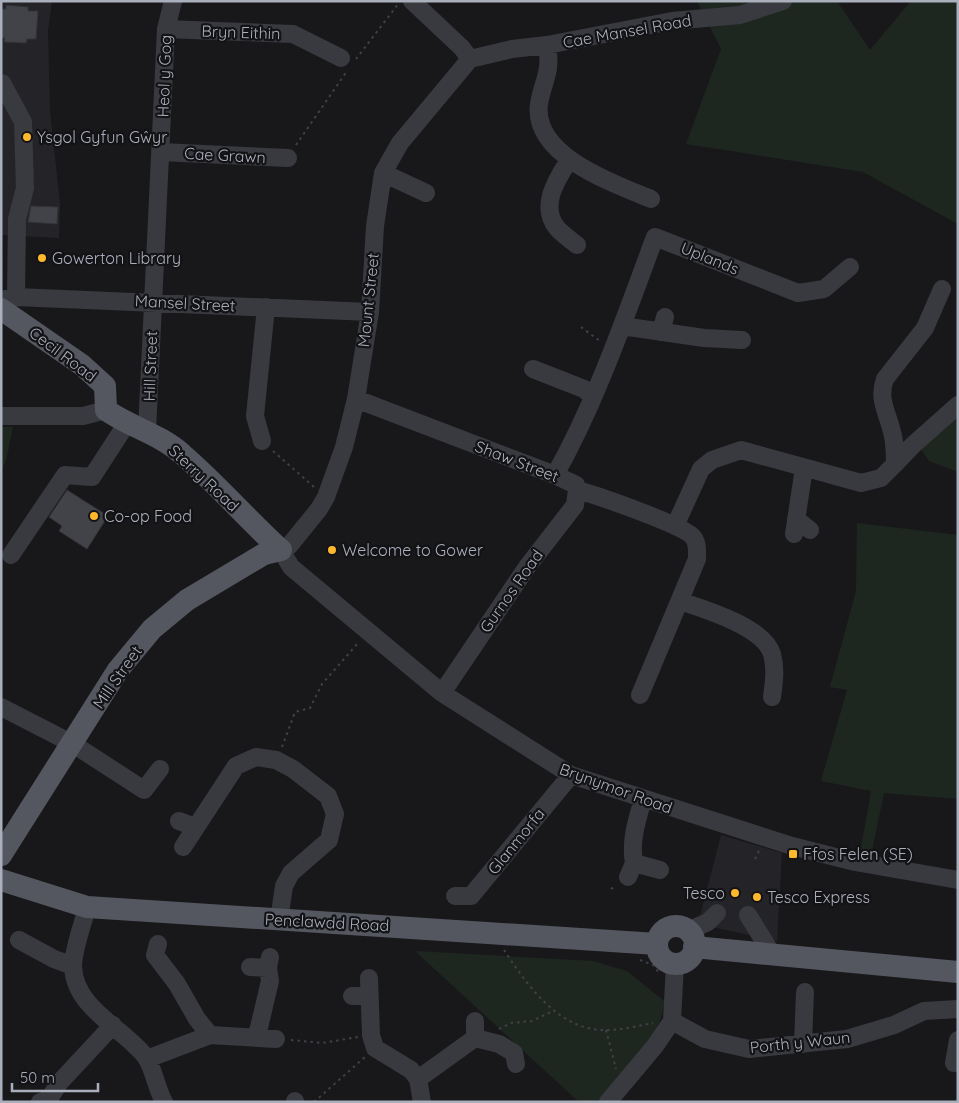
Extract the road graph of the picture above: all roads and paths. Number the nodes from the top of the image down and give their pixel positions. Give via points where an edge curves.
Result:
1 (173, 1) edge
2 (400, 1) edge
3 (412, 1) edge
4 (783, 1) edge
5 (166, 29) junction
6 (547, 45) junction
7 (341, 58) dead end
8 (470, 59) junction
9 (2, 82) edge
10 (161, 152) junction
11 (288, 158) joint
12 (569, 160) junction
13 (383, 173) junction
14 (426, 193) dead end
15 (651, 199) dead end
16 (577, 245) dead end
17 (850, 267) dead end
18 (942, 289) dead end
19 (152, 301) junction
20 (6, 302) edge
21 (266, 307) junction
22 (370, 312) junction
23 (622, 326) junction
24 (581, 327) dead end
25 (742, 340) dead end
26 (612, 351) junction
27 (533, 369) dead end
28 (592, 396) junction
29 (356, 399) junction
30 (958, 405) edge
31 (106, 410) junction
32 (1, 416) edge
33 (137, 427) junction
34 (262, 441) joint
35 (895, 464) junction
36 (804, 468) junction
37 (555, 475) junction
38 (577, 490) junction
39 (326, 498) junction
40 (675, 526) junction
41 (800, 527) dead end
42 (281, 550) junction
43 (11, 555) dead end
44 (680, 601) junction
45 (369, 631) junction
46 (442, 693) junction
47 (640, 695) dead end
48 (772, 697) dead end
49 (1, 706) edge
50 (73, 744) junction
51 (276, 760) junction
52 (160, 769) dead end
53 (571, 775) junction
54 (643, 799) junction
55 (183, 847) dead end
56 (1, 855) edge
57 (660, 870) dead end
58 (1, 880) edge
59 (958, 880) edge
60 (455, 896) dead end
61 (87, 907) junction
62 (717, 913) dead end
63 (748, 915) dead end
64 (279, 920) junction
65 (495, 932) junction
66 (691, 939) junction
67 (19, 940) dead end
68 (657, 944) junction
69 (152, 952) dead end
70 (762, 953) junction
71 (675, 964) junction
72 (73, 966) junction
73 (250, 967) dead end
74 (958, 972) edge
75 (369, 978) dead end
76 (805, 992) dead end
77 (958, 1009) edge
78 (553, 1011) junction
79 (672, 1021) junction
80 (112, 1026) junction
81 (475, 1029) junction
82 (606, 1030) junction
83 (210, 1035) junction
84 (257, 1036) junction
85 (276, 1039) joint
86 (958, 1040) edge
87 (373, 1042) junction
88 (803, 1044) junction
89 (147, 1058) junction
90 (954, 1063) dead end
91 (516, 1064) dead end
92 (418, 1079) junction
93 (620, 1088) junction
94 (46, 1101) edge
95 (164, 1102) edge
96 (314, 1102) edge
97 (422, 1102) edge
98 (608, 1102) edge

1 - 5 street, Heol y Gog
2 - 11 path
3 - 8 street
4 - 6 street, Cae Mansel Road via 740,15 672,21
5 - 7 street, Bryn Eithin via 293,34
5 - 10 street, Heol y Gog
6 - 8 street, Cae Mansel Road
6 - 12 street via 550,62 539,106 542,127
8 - 13 street, Mount Street via 400,143
9 - 20 street via 23,122 25,188 17,219
10 - 11 street, Cae Grawn
10 - 19 street, Heol y Gog
12 - 15 street via 603,179
12 - 16 street via 555,183 548,205 555,227
13 - 14 street
13 - 22 street, Mount Street via 375,226
17 - 23 street, Uplands via 824,289 798,293 656,237
18 - 35 street via 925,328 885,379 882,388 881,396 892,430
19 - 20 street, Mansel Street
19 - 21 street, Mansel Street
19 - 33 street, Hill Street
20 - 31 main road, Cecil Road via 105,386
21 - 22 street, Mansel Street
21 - 34 street via 255,416
22 - 29 street, Mount Street
23 - 25 street via 663,324
23 - 26 street, Uplands
24 - 26 path
26 - 28 street, Uplands
27 - 28 street
28 - 37 street, Uplands
29 - 37 street, Shaw Street
29 - 39 street, Mount Street
30 - 35 street
31 - 32 street via 83,416
31 - 33 main road, Sterry Road
33 - 42 main road, Sterry Road via 182,453
33 - 43 street via 92,477 64,475
34 - 39 path
35 - 36 street via 881,478 861,483
36 - 40 street via 741,450 712,460 701,470
36 - 41 street
37 - 38 street, Shaw Street via 576,484
38 - 40 street, Shaw Street
38 - 46 street, Gurnos Road via 575,505 527,567
39 - 42 street, Mount Street via 289,546
40 - 44 street, Shaw Street via 692,537 697,548 697,559
42 - 45 street, Brynymor Road via 291,567
42 - 50 main road, Mill Street via 264,554 186,600 152,629 118,670
44 - 47 street, Shaw Street via 641,676
44 - 48 street via 723,616 755,633 771,652 775,676
45 - 46 street, Brynymor Road
45 - 51 path via 322,684 310,708 295,712
46 - 53 street, Brynymor Road
49 - 50 street
50 - 52 street via 144,790
50 - 56 main road, Mill Street
51 - 55 street via 256,757 236,766 187,824
51 - 64 street via 328,796 335,814 329,840 291,873 284,886
53 - 54 street, Brynymor Road
53 - 60 street, Glanmorfa via 471,896
54 - 57 street via 634,831 631,870
54 - 59 street, Brynymor Road via 792,846 855,862
58 - 61 main road, Penclawdd Road
61 - 64 main road, Penclawdd Road
61 - 72 street
62 - 66 street
63 - 70 street via 760,930
64 - 65 main road, Penclawdd Road
65 - 68 main road, Penclawdd Road
65 - 78 path via 499,944 526,984
66 - 68 main road via 671,927 661,933
66 - 70 main road
66 - 71 main road via 686,961
67 - 72 street
68 - 71 main road via 664,960
69 - 83 street
70 - 74 main road
71 - 79 street
72 - 80 street via 78,990
73 - 84 street via 269,963 270,981
75 - 87 street via 360,996
76 - 88 street
77 - 88 street, Porth y Waun via 924,1011 894,1025 848,1039
78 - 81 path via 532,1021
78 - 82 path via 587,1028
79 - 82 path
79 - 88 street, Porth y Waun via 705,1039 749,1049
79 - 93 street
80 - 89 street
80 - 94 street
81 - 91 street via 514,1053
81 - 92 street
82 - 93 path
83 - 84 street
83 - 89 street
84 - 85 street
85 - 87 path via 322,1043
86 - 90 street
87 - 92 street via 411,1070
87 - 96 path
89 - 95 street
92 - 97 street
93 - 98 street

